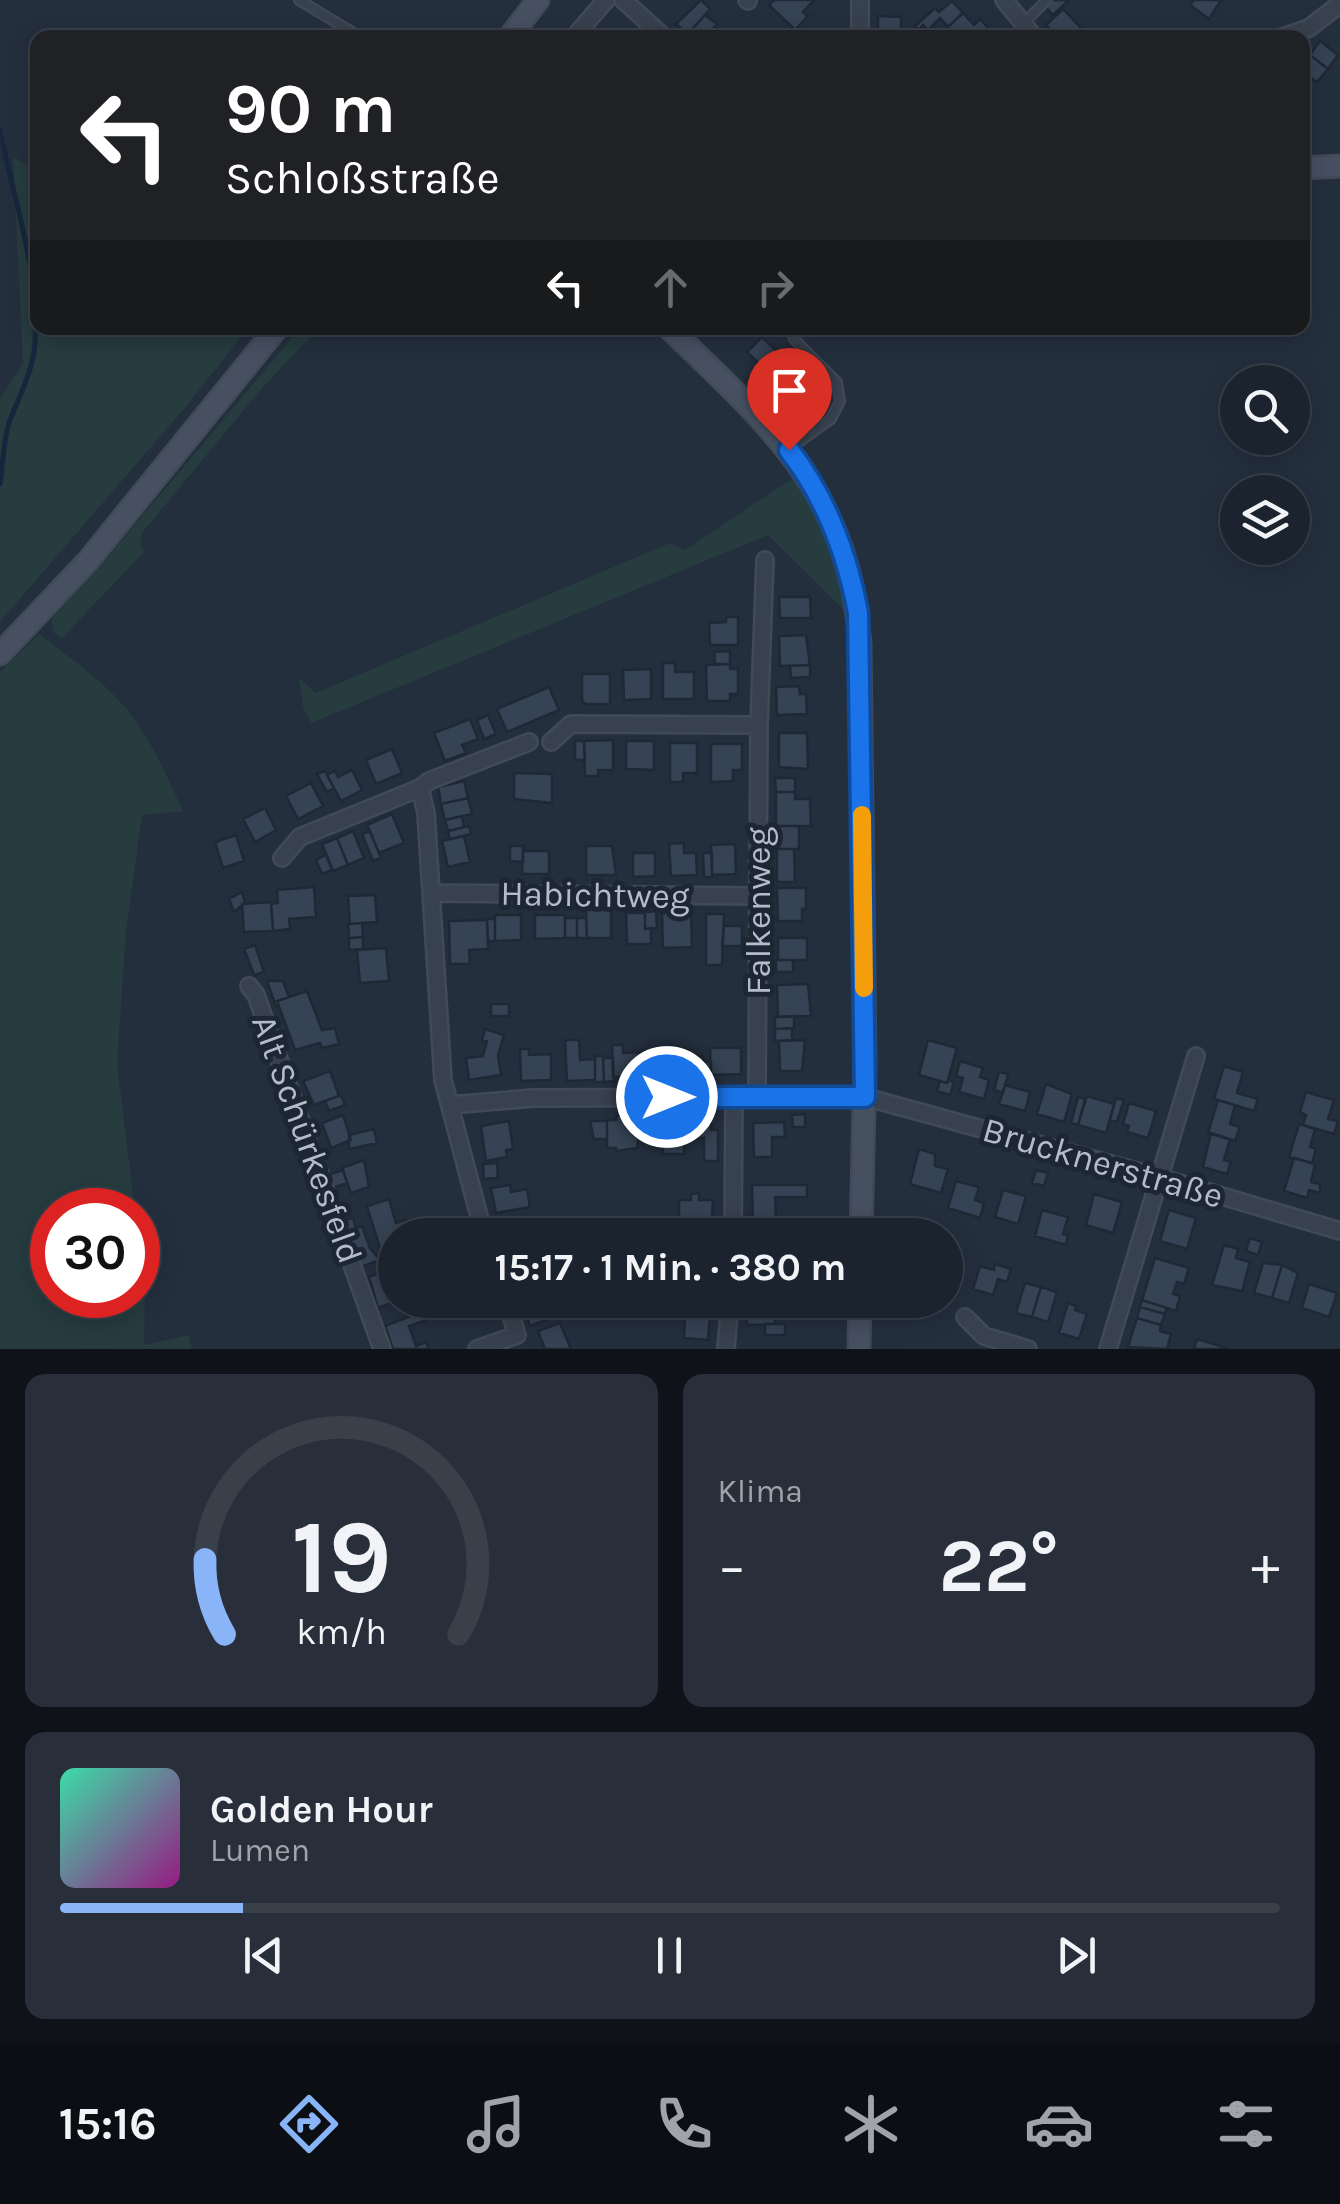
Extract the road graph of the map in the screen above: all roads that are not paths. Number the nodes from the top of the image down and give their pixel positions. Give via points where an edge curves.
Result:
1 (300, 0) edge
2 (538, 0) edge
3 (606, 0) edge
4 (623, 0) edge
5 (860, 0) edge
6 (1004, 0) edge
7 (1048, 0) edge
8 (1340, 4) edge
9 (349, 30) edge
10 (515, 30) edge
11 (580, 30) edge
12 (657, 30) edge
13 (860, 30) edge
14 (1026, 30) edge
15 (1029, 30) edge
16 (1303, 30) edge
17 (1340, 166) edge
18 (1310, 168) edge
19 (271, 335) edge
20 (677, 335) edge
21 (793, 335) edge
22 (789, 450) junction
23 (765, 560) dead end
24 (0, 654) edge
25 (759, 725) junction
26 (529, 742) dead end
27 (550, 742) dead end
28 (420, 788) junction
29 (282, 858) dead end
30 (431, 893) junction
31 (758, 896) junction
32 (249, 986) dead end
33 (1196, 1056) dead end
34 (757, 1096) junction
35 (734, 1097) junction
36 (865, 1097) junction
37 (450, 1106) junction
38 (1158, 1177) junction
39 (480, 1218) edge
40 (733, 1218) edge
41 (861, 1218) edge
42 (1340, 1231) edge
43 (965, 1317) dead end
44 (512, 1318) edge
45 (729, 1318) edge
46 (860, 1318) edge
47 (520, 1342) edge
48 (382, 1349) edge
49 (478, 1349) edge
50 (726, 1349) edge
51 (859, 1349) edge
52 (1028, 1349) edge
53 (1108, 1349) edge

1 - 9 lane
2 - 10 main road
3 - 11 street
4 - 12 street
5 - 13 street
6 - 14 street
7 - 15 lane
8 - 16 street
17 - 18 main road
19 - 24 main road via 88,561
20 - 22 main road
21 - 22 lane via 837,382 840,402 831,418
22 - 36 main road via 832,522 858,613
23 - 25 street, Falkenweg
25 - 27 street via 571,724
25 - 31 street, Falkenweg
26 - 28 street
28 - 29 street via 300,837
28 - 30 street
30 - 31 street, Habichtweg
30 - 37 street via 442,1080
31 - 34 street, Falkenweg
32 - 48 street, Alt Schürkesfeld
33 - 38 street
34 - 35 street
34 - 36 street
35 - 37 street via 533,1098
35 - 40 street
36 - 38 street, Brucknerstraße
36 - 41 main road
37 - 39 street
38 - 42 street, Brucknerstraße
38 - 53 street
43 - 52 street via 984,1336
44 - 47 street
45 - 50 street
46 - 51 main road
47 - 49 street

